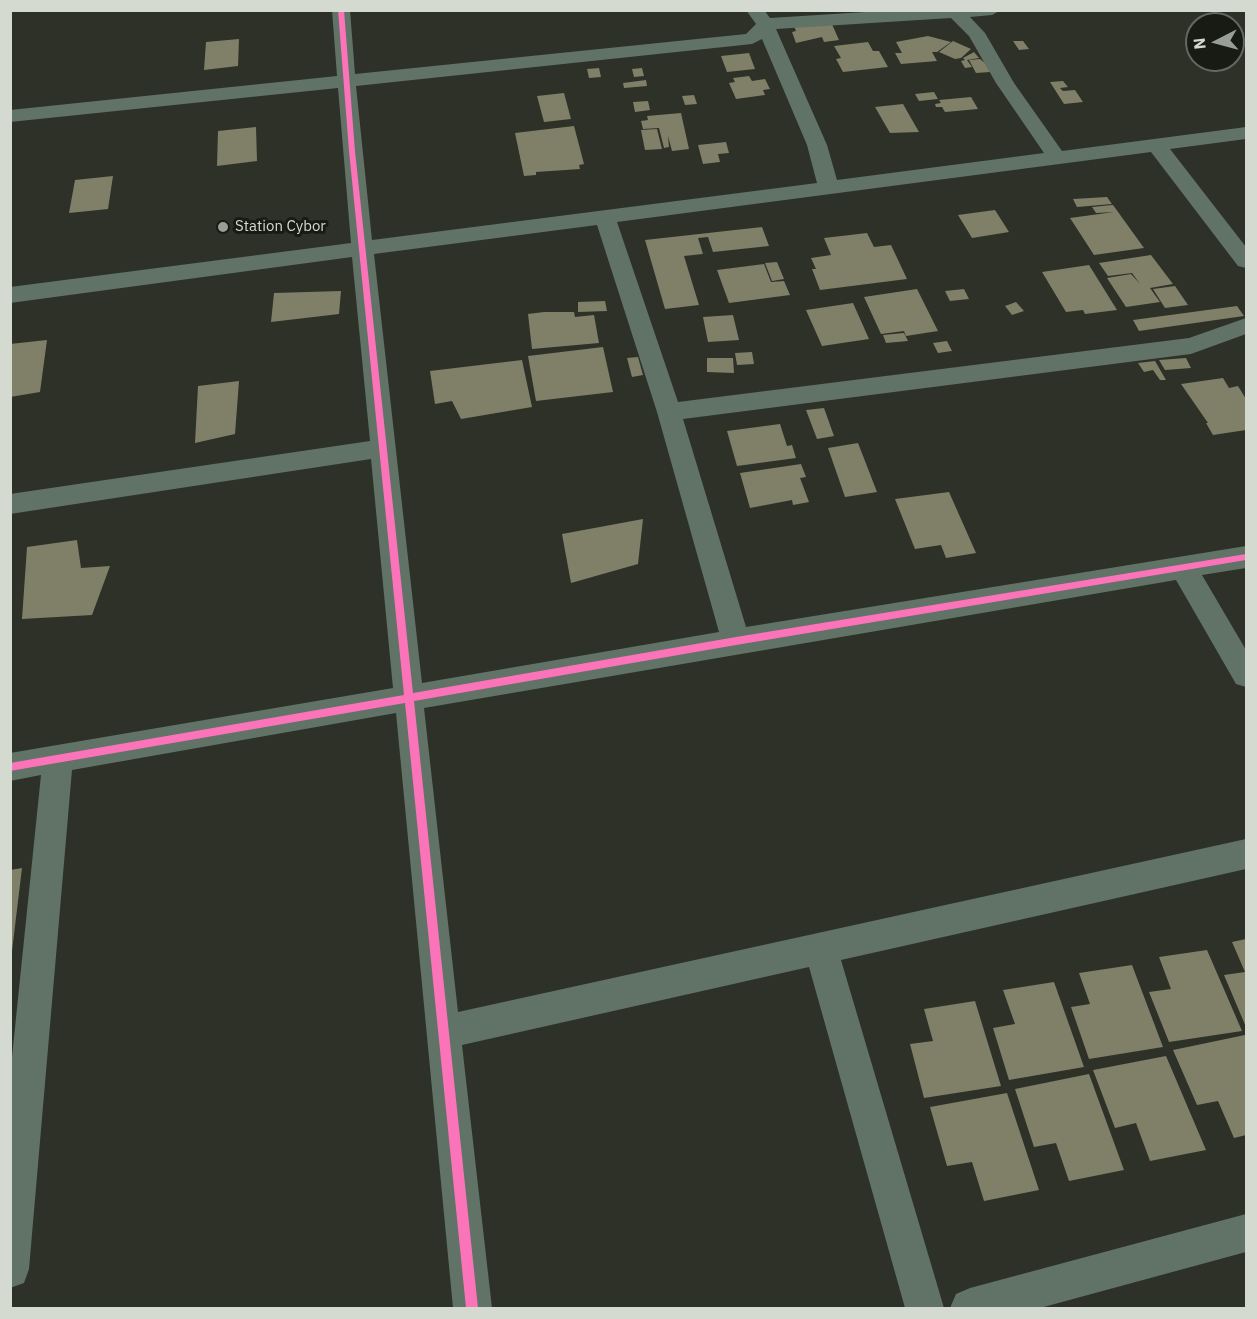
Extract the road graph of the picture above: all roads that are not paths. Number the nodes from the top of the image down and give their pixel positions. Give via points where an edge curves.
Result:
1 (341, 10) edge
2 (992, 10) edge
3 (954, 12) edge
4 (760, 17) edge
5 (347, 80) junction
6 (10, 116) edge
7 (1246, 133) edge
8 (1156, 145) junction
9 (1058, 158) junction
10 (829, 188) junction
11 (605, 217) junction
12 (362, 249) junction
13 (1246, 261) edge
14 (10, 295) edge
15 (1246, 326) edge
16 (669, 412) junction
17 (384, 448) junction
18 (10, 504) edge
19 (1246, 557) edge
20 (1184, 569) junction
21 (736, 641) junction
22 (1246, 675) edge
23 (410, 697) junction
24 (58, 760) junction
25 (10, 768) edge
26 (1246, 854) edge
27 (821, 950) junction
28 (446, 1032) junction
29 (1246, 1233) edge
30 (10, 1269) edge
31 (472, 1308) edge
32 (925, 1308) edge
33 (970, 1308) edge

1 - 5 street
2 - 3 street
3 - 4 street
3 - 9 street via 976,33 1005,83
4 - 5 street via 752,39
4 - 10 street via 817,145
5 - 6 street
5 - 12 street
7 - 8 street
8 - 9 street
8 - 13 street
9 - 10 street
10 - 11 street
11 - 12 street
11 - 16 street
12 - 14 street
12 - 17 street
15 - 16 street via 1191,346
16 - 21 street
17 - 18 street
17 - 23 street
19 - 20 street
20 - 21 street
20 - 22 street
21 - 23 street
23 - 24 street
23 - 28 street
24 - 25 street
24 - 30 street
26 - 27 street
27 - 28 street
27 - 32 street
28 - 31 street
29 - 33 street

